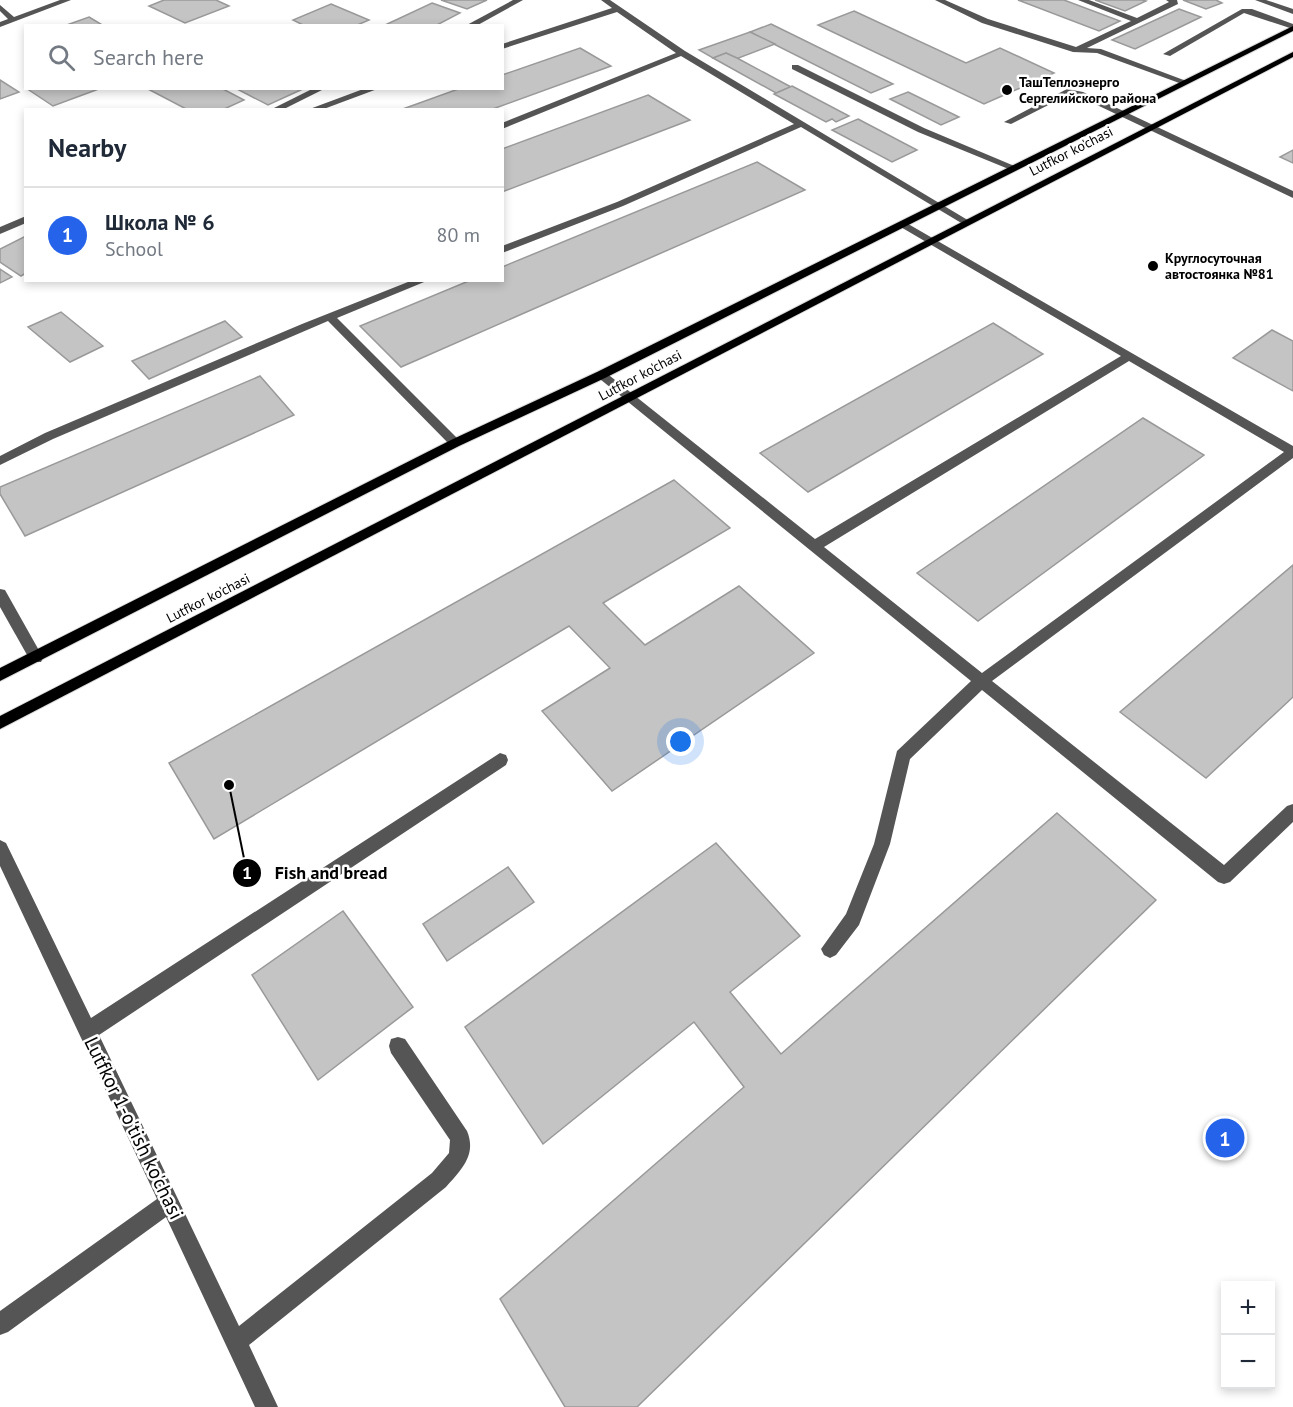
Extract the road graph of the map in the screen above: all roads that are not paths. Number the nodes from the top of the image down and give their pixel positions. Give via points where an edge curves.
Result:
1 (67, 0) edge
2 (519, 0) edge
3 (605, 0) edge
4 (939, 0) edge
5 (1082, 0) edge
6 (1170, 0) edge
7 (1259, 0) edge
8 (0, 8) edge
9 (618, 9) junction
10 (1293, 12) edge
11 (13, 20) junction
12 (1136, 20) junction
13 (473, 24) edge
14 (0, 25) edge
15 (1293, 28) edge
16 (504, 46) edge
17 (1076, 50) junction
18 (682, 53) junction
19 (1167, 54) dead end
20 (1293, 54) edge
21 (795, 67) dead end
22 (1185, 82) junction
23 (318, 90) edge
24 (369, 90) edge
25 (278, 108) edge
26 (317, 108) edge
27 (1122, 114) junction
28 (1008, 122) dead end
29 (801, 124) junction
30 (504, 125) edge
31 (1150, 127) junction
32 (1014, 168) junction
33 (1293, 195) edge
34 (938, 206) junction
35 (24, 220) edge
36 (966, 222) junction
37 (903, 224) junction
38 (0, 231) edge
39 (931, 240) junction
40 (504, 249) edge
41 (419, 282) edge
42 (330, 317) junction
43 (1129, 356) junction
44 (601, 375) junction
45 (629, 398) junction
46 (455, 443) junction
47 (1293, 452) edge
48 (0, 461) edge
49 (814, 546) junction
50 (0, 594) edge
51 (36, 658) junction
52 (0, 675) edge
53 (981, 681) junction
54 (0, 723) edge
55 (500, 760) dead end
56 (1293, 811) edge
57 (0, 848) edge
58 (830, 949) dead end
59 (88, 1031) junction
60 (399, 1047) dead end
61 (170, 1202) junction
62 (0, 1324) edge
63 (236, 1342) junction
64 (267, 1407) edge

1 - 11 street
2 - 13 street
3 - 9 street
4 - 17 street via 985,21
5 - 12 street
6 - 12 street via 1175,2
7 - 10 street
8 - 11 street
9 - 16 street
9 - 18 street
11 - 14 street
12 - 17 street
15 - 19 street via 1242,11
15 - 22 main road, Lutfkor ko'chasi
17 - 22 street via 1098,51
18 - 29 street
18 - 30 street
20 - 31 main road, Lutfkor ko'chasi
21 - 32 street via 921,130
22 - 27 main road, Lutfkor ko'chasi
23 - 25 street
24 - 26 street
27 - 28 street via 1067,92
27 - 31 street
27 - 32 main road, Lutfkor ko'chasi
29 - 34 street
29 - 40 street via 620,204
31 - 33 street
31 - 36 main road, Lutfkor ko'chasi
32 - 34 main road, Lutfkor ko'chasi
34 - 36 street
34 - 37 main road, Lutfkor ko'chasi
35 - 38 street
36 - 39 main road, Lutfkor ko'chasi
37 - 39 street
37 - 44 main road, Lutfkor ko'chasi
39 - 43 street
39 - 45 main road, Lutfkor ko'chasi
41 - 42 street
42 - 46 street
42 - 48 street via 50,435
43 - 47 street
43 - 49 street
44 - 45 street
44 - 46 main road, Lutfkor ko'chasi
45 - 49 street
45 - 54 main road, Lutfkor ko'chasi
46 - 51 main road, Lutfkor ko'chasi
47 - 53 street
49 - 53 street
50 - 51 street
51 - 52 main road, Lutfkor ko'chasi
53 - 56 street via 1224,876
53 - 58 street via 903,756 878,855 853,919
55 - 59 street
57 - 59 street, Lutfkor 1-o'tish ko'chasi
59 - 61 street, Lutfkor 1-o'tish ko'chasi
60 - 63 street via 460,1138 459,1157 439,1180
61 - 62 street
61 - 63 street, Lutfkor 1-o'tish ko'chasi
63 - 64 street, Lutfkor 1-o'tish ko'chasi

